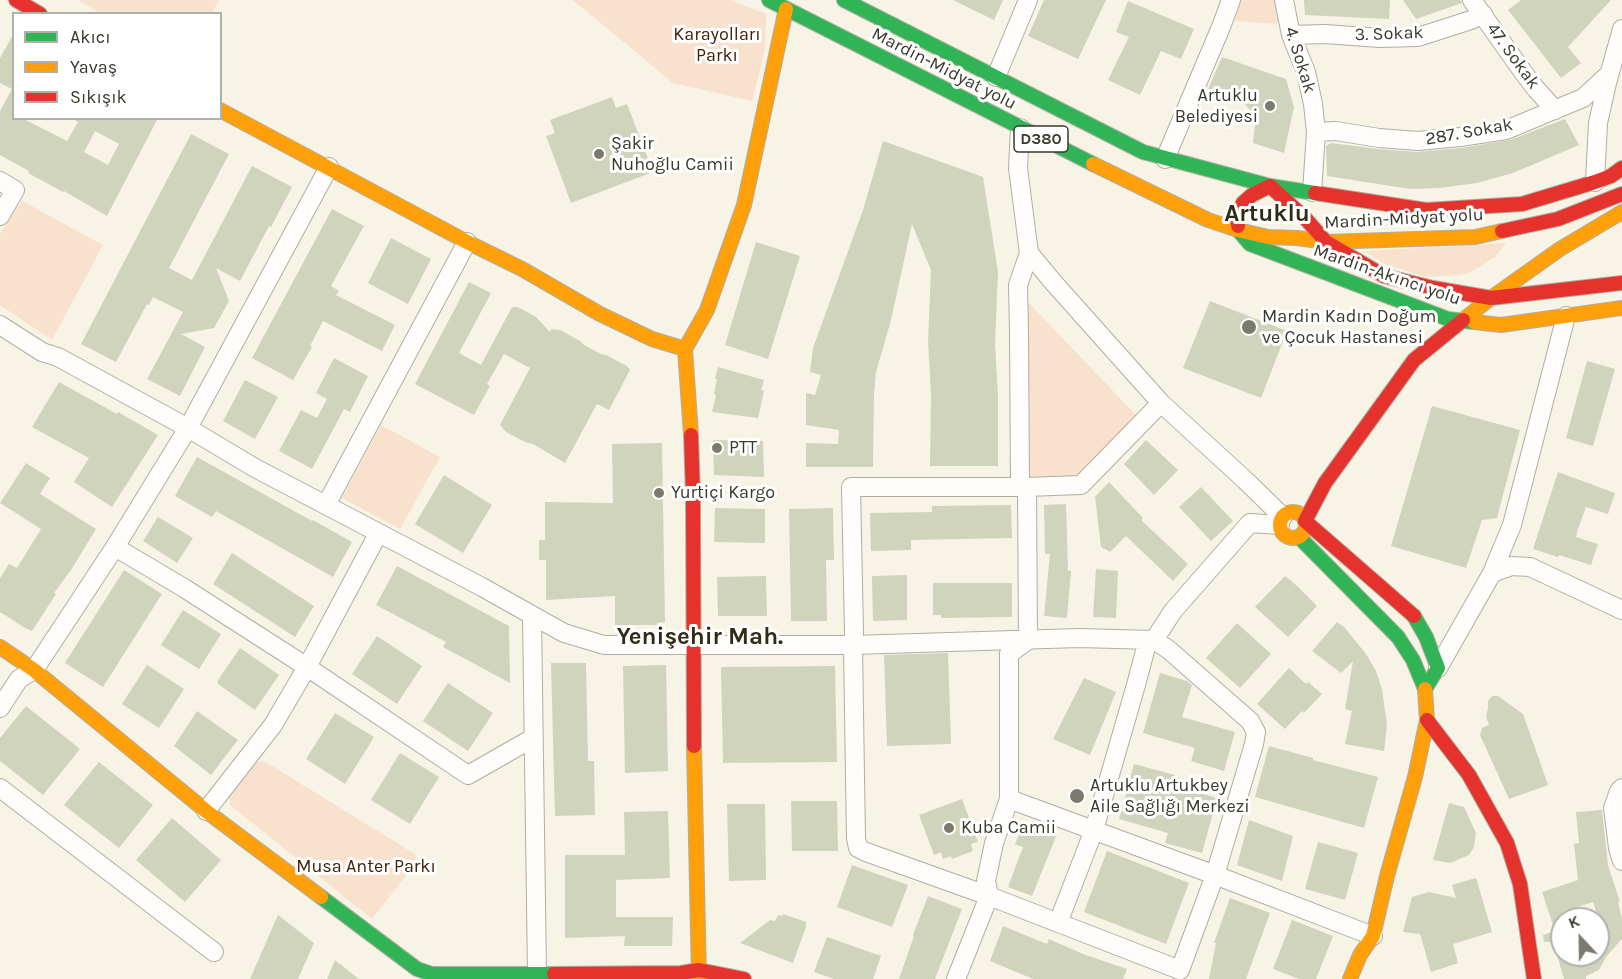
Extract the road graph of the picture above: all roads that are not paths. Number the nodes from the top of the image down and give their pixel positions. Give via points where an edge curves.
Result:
1 (16, 0) edge
2 (769, 0) edge
3 (844, 0) edge
4 (1028, 0) edge
5 (1231, 0) edge
6 (1284, 0) edge
7 (1478, 7) edge
8 (786, 9) junction
9 (37, 12) edge
10 (1622, 29) edge
11 (1291, 35) junction
12 (1609, 74) junction
13 (996, 77) junction
14 (1555, 110) junction
15 (222, 111) edge
16 (1020, 128) junction
17 (1316, 132) junction
18 (1165, 159) junction
19 (329, 167) junction
20 (1622, 168) edge
21 (1595, 182) junction
22 (8, 185) edge
23 (1270, 186) junction
24 (1312, 192) junction
25 (1622, 194) edge
26 (1622, 212) edge
27 (0, 216) edge
28 (1208, 220) junction
29 (1238, 230) junction
30 (467, 242) junction
31 (1326, 242) junction
32 (1250, 244) junction
33 (1029, 253) junction
34 (1622, 283) edge
35 (1491, 298) junction
36 (1622, 309) edge
37 (1566, 316) junction
38 (1463, 320) junction
39 (0, 325) edge
40 (685, 349) junction
41 (1161, 403) junction
42 (188, 428) junction
43 (1024, 487) junction
44 (326, 505) junction
45 (1305, 521) junction
46 (1287, 529) junction
47 (378, 534) junction
48 (115, 547) junction
49 (1492, 573) junction
50 (1622, 610) edge
51 (532, 616) junction
52 (1028, 640) junction
53 (1149, 640) junction
54 (694, 644) junction
55 (853, 645) junction
56 (0, 647) edge
57 (307, 667) junction
58 (1438, 668) junction
59 (22, 677) junction
60 (1425, 689) junction
61 (0, 708) edge
62 (1427, 720) junction
63 (533, 738) junction
64 (97, 739) dead end
65 (0, 788) edge
66 (1622, 788) edge
67 (1009, 799) junction
68 (206, 811) junction
69 (1094, 830) junction
70 (248, 859) dead end
71 (1622, 861) edge
72 (1215, 875) junction
73 (989, 896) junction
74 (1058, 923) junction
75 (1373, 936) junction
76 (214, 952) dead end
77 (1378, 955) dead end
78 (537, 974) junction
79 (699, 974) edge
80 (410, 976) edge
81 (744, 979) edge
82 (956, 979) edge
83 (1350, 979) edge
84 (1534, 979) edge

1 - 9 main road
2 - 8 main road, Mardin-Midyat yolu / D380
3 - 13 main road, Mardin-Midyat yolu / D380
4 - 13 street
5 - 18 street
6 - 11 street, 4. Sokak
7 - 11 street, 3. Sokak via 1471,21 1418,37
7 - 14 street, 47. Sokak
8 - 16 main road, Mardin-Midyat yolu / D380
8 - 40 main road via 744,204 707,310
10 - 12 street
11 - 17 street, 4. Sokak via 1306,72
12 - 14 street, 287. Sokak via 1583,98
12 - 21 street via 1598,123
13 - 18 main road, Mardin-Midyat yolu / D380 via 1143,152
14 - 17 street, 287. Sokak via 1506,130 1418,141
15 - 19 main road
16 - 28 main road, Mardin-Midyat yolu / D380
16 - 33 street via 1018,168
17 - 24 street, 4. Sokak
18 - 23 main road, Mardin-Midyat yolu / D380
19 - 30 main road
19 - 42 street
20 - 21 main road, Mardin-Midyat yolu / D380
21 - 24 main road, Mardin-Midyat yolu / D380 via 1522,204 1426,210
22 - 27 street
23 - 24 main road, Mardin-Midyat yolu / D380
23 - 29 main road via 1243,203 1237,214
23 - 31 main road, Mardin-Akıncı yolu
25 - 31 main road, Mardin-Midyat yolu / D380 via 1558,219 1475,237
26 - 35 main road via 1560,249
28 - 29 main road, Mardin-Midyat yolu / D380
28 - 32 main road
29 - 31 main road, Mardin-Midyat yolu / D380
29 - 32 main road, Mardin-Akıncı yolu
30 - 40 main road via 611,319 652,339
30 - 44 street
31 - 35 main road, Mardin-Akıncı yolu via 1384,276
32 - 38 main road, Mardin-Akıncı yolu via 1448,318
33 - 41 street
33 - 43 street via 1018,285
34 - 35 main road, Mardin-Akıncı yolu
35 - 38 main road
36 - 37 main road, Mardin-Akıncı yolu
37 - 38 main road, Mardin-Akıncı yolu via 1501,325
37 - 49 street via 1512,525
38 - 45 main road via 1414,360 1325,483
39 - 42 street via 42,352
40 - 54 main road via 693,497
41 - 43 street via 1081,485
41 - 46 street via 1245,480
42 - 44 street
42 - 48 street
43 - 52 street
43 - 55 street via 851,487
44 - 47 street
45 - 46 main road via 1305,530
45 - 46 main road via 1301,515 1290,513
45 - 58 main road via 1414,616
46 - 53 street via 1250,523
46 - 60 main road via 1398,638
47 - 51 street
47 - 57 street
48 - 57 street
48 - 59 street
49 - 50 street via 1511,566 1530,567
49 - 58 street
51 - 54 street via 564,633 604,645
51 - 63 street
52 - 53 street
52 - 55 street
52 - 67 street via 1009,654
53 - 69 street
53 - 72 street via 1169,650 1250,721 1256,732
54 - 55 street
54 - 79 main road
55 - 73 street via 858,848
56 - 59 main road
57 - 63 street via 468,775
57 - 68 street via 273,725
58 - 60 main road
59 - 61 street
59 - 68 main road
60 - 62 main road
62 - 75 main road
62 - 84 main road via 1469,775 1507,843 1520,884
63 - 78 street
64 - 70 main road
65 - 76 street
66 - 71 street via 1613,808
67 - 69 street
67 - 73 street via 986,881
68 - 80 main road
69 - 72 street
69 - 74 street
72 - 74 street via 1180,970
72 - 75 street
73 - 74 street
73 - 82 street
75 - 77 main road
75 - 83 main road
78 - 79 main road
78 - 80 main road
79 - 81 main road

